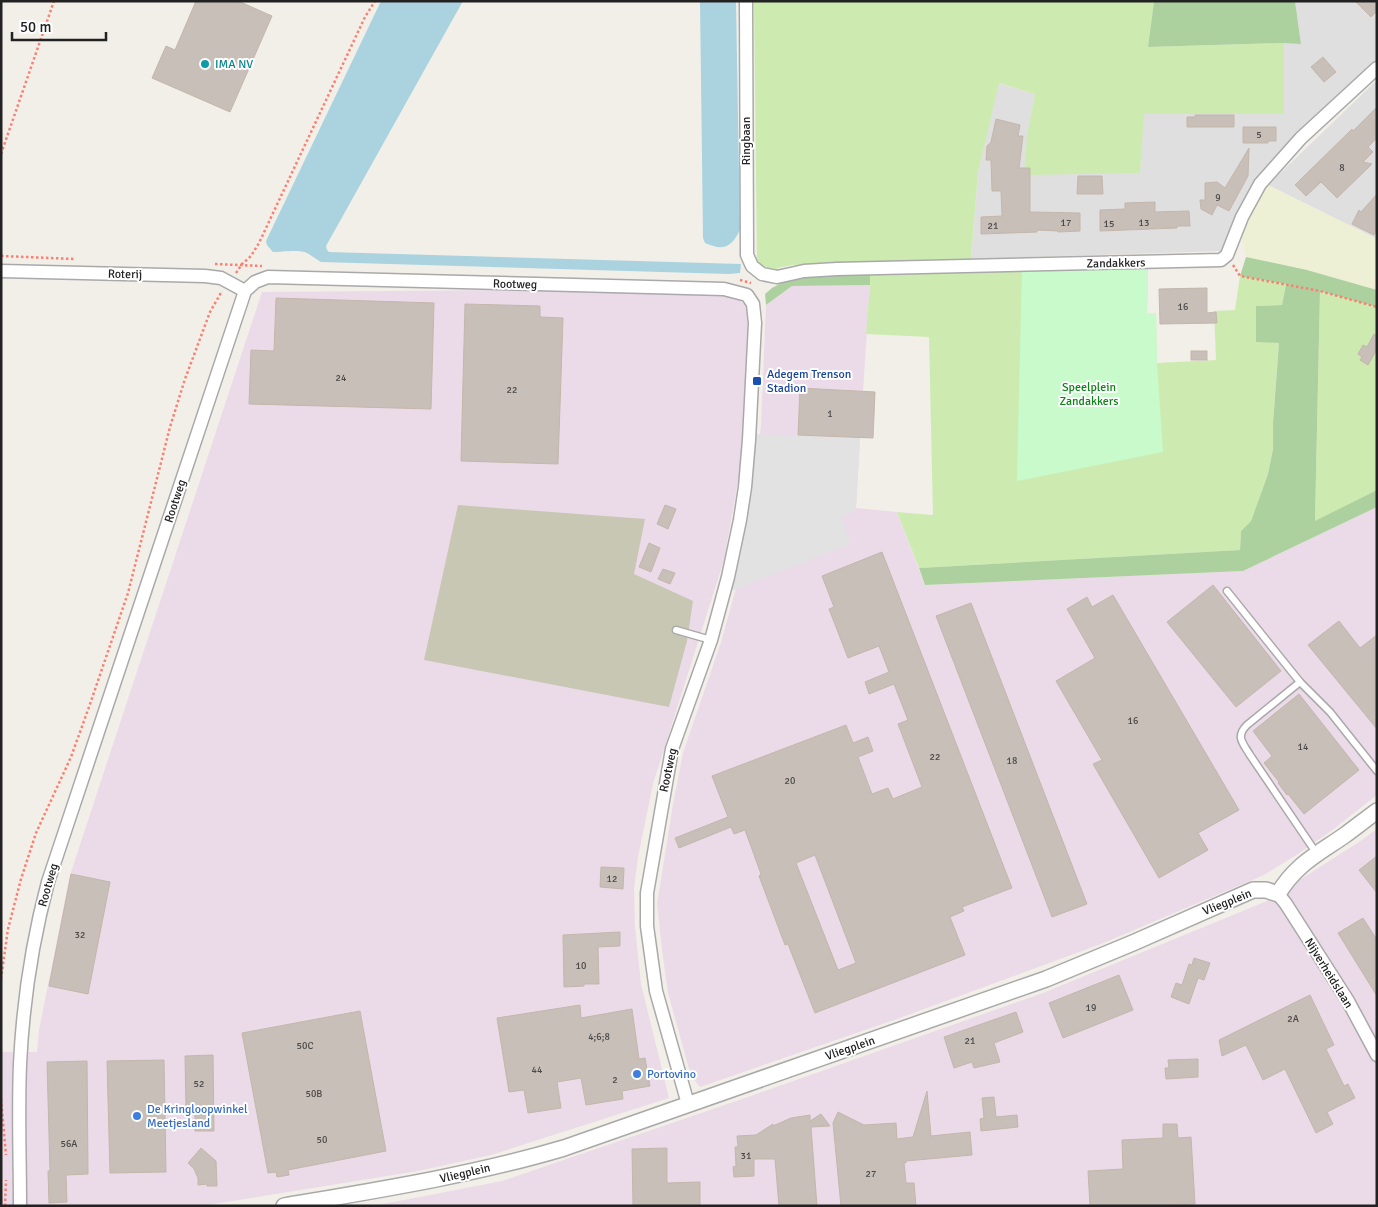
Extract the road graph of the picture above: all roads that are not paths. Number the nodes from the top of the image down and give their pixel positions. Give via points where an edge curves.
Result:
1 (746, 1) edge
2 (1377, 68) edge
3 (1, 271) edge
4 (762, 274) joint
5 (245, 291) junction
6 (1227, 591) dead end
7 (676, 630) dead end
8 (711, 640) junction
9 (1300, 682) junction
10 (1377, 771) edge
11 (1377, 811) edge
12 (1317, 854) junction
13 (1278, 894) junction
14 (1377, 1055) edge
15 (688, 1104) junction
16 (20, 1206) edge
17 (284, 1206) edge

1 - 4 street, Ringbaan via 747,255 752,266
2 - 4 street, Zandakkers via 1301,138 1260,184 1221,260 837,269 777,277
3 - 5 street, Roterij via 206,276 221,278
5 - 8 street, Rootweg via 268,277 724,289 747,295 755,323 745,487 728,577
5 - 16 street, Rootweg via 40,914 24,1008 20,1065
6 - 9 lane
7 - 8 lane
8 - 15 street, Rootweg via 672,749 646,893 656,990
9 - 10 lane via 1330,712
9 - 12 lane via 1247,725 1240,740
11 - 12 street
12 - 13 street via 1286,880
13 - 14 street, Nijverheidslaan via 1348,1001
13 - 15 street, Vliegplein via 1253,890 1046,979
15 - 17 street, Vliegplein via 526,1159 428,1181

